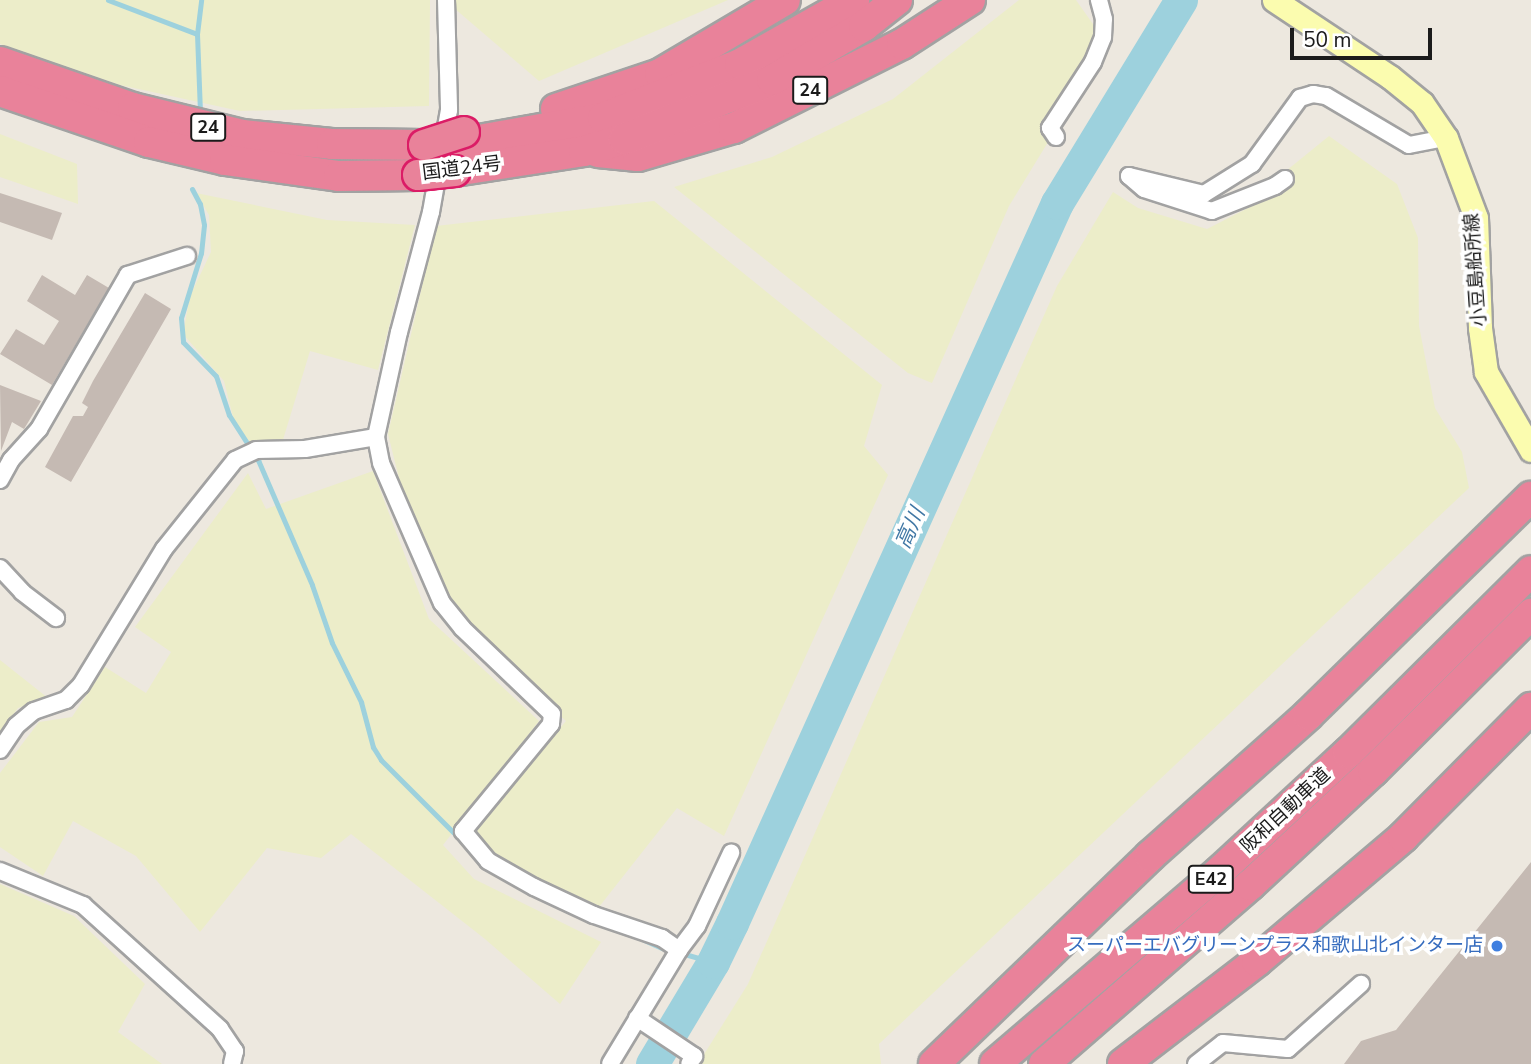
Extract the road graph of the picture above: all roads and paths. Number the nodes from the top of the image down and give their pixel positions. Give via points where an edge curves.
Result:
1 (446, 0) edge
2 (785, 0) edge
3 (854, 0) edge
4 (897, 0) edge
5 (970, 0) edge
6 (1099, 0) edge
7 (1274, 0) edge
8 (0, 61) edge
9 (0, 92) edge
10 (594, 109) junction
11 (1056, 137) dead end
12 (1446, 138) junction
13 (631, 147) junction
14 (460, 149) junction
15 (1285, 179) dead end
16 (187, 256) dead end
17 (376, 437) junction
18 (1531, 450) edge
19 (0, 480) edge
20 (1531, 497) edge
21 (0, 568) edge
22 (1531, 571) edge
23 (1531, 614) edge
24 (56, 618) dead end
25 (1531, 708) edge
26 (0, 750) edge
27 (731, 853) dead end
28 (0, 871) edge
29 (680, 950) junction
30 (1361, 984) dead end
31 (643, 1021) junction
32 (689, 1058) edge
33 (232, 1064) edge
34 (610, 1064) edge
35 (933, 1064) edge
36 (995, 1064) edge
37 (1044, 1064) edge
38 (1123, 1064) edge
39 (1196, 1064) edge

1 - 17 street via 449,110 431,212 398,332
2 - 10 highway, 24
3 - 10 highway, 24 via 740,64
4 - 13 highway, 24 via 864,26 772,80
5 - 13 highway, 24 via 902,44 734,128
6 - 11 street via 1103,37 1093,62 1051,128
7 - 12 main road, 小豆島船所線 via 1390,77 1422,103
8 - 14 highway, 国道24号 / 24, bridge via 133,108 242,135
9 - 14 highway, 国道24号 / 24, bridge via 149,142 225,160 339,176 418,175
10 - 14 highway, 24
12 - 15 street via 1409,145 1326,96 1313,93 1300,97 1252,164 1204,194 1129,176 1144,189 1212,211
12 - 18 main road, 小豆島船所線 via 1476,218 1486,372
13 - 14 highway, 国道24号 / 24
16 - 19 street via 128,275 39,429
17 - 26 street via 305,449 253,451 235,460 164,549 81,685 66,700 34,711 16,726
17 - 29 street via 381,463 442,603 552,714 551,724 463,831 488,861 534,887 594,915 662,938
20 - 35 highway via 1308,715 1150,856
21 - 24 street
22 - 36 highway, 阪和自動車道 / E42 via 1220,872
23 - 37 highway, 阪和自動車道 / E42 via 1250,885
25 - 38 highway via 1403,837 1257,961
27 - 29 street via 697,926
28 - 33 street via 83,905 220,1029 235,1051
29 - 31 street
30 - 39 street via 1288,1049 1223,1043
31 - 32 street
31 - 34 street

